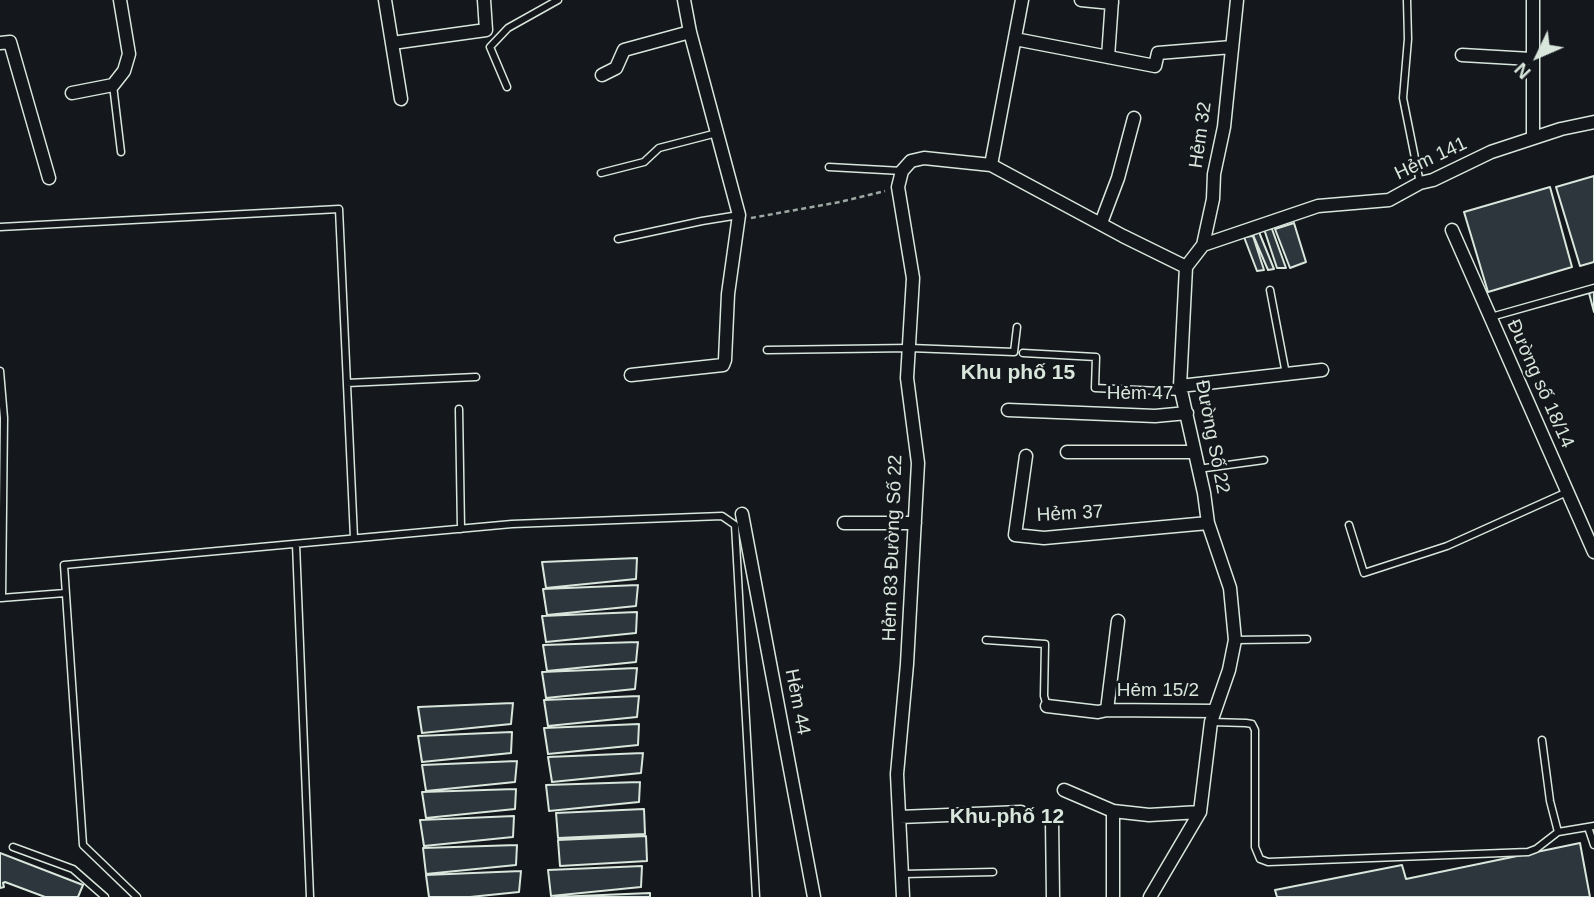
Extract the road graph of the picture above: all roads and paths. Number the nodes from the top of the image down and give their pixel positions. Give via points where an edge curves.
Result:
1 (120, 0) edge
2 (385, 0) edge
3 (484, 0) edge
4 (558, 0) edge
5 (684, 0) edge
6 (1020, 0) edge
7 (1082, 0) edge
8 (1407, 0) edge
9 (1533, 0) edge
10 (1237, 1) edge
11 (1112, 2) edge
12 (690, 32) junction
13 (1014, 39) junction
14 (0, 43) edge
15 (392, 43) junction
16 (1232, 47) junction
17 (1462, 55) dead end
18 (1108, 57) junction
19 (1531, 59) junction
20 (602, 75) dead end
21 (113, 85) junction
22 (507, 87) dead end
23 (72, 93) dead end
24 (401, 99) dead end
25 (1134, 118) dead end
26 (1594, 122) edge
27 (717, 133) junction
28 (1533, 138) junction
29 (121, 152) dead end
30 (991, 165) junction
31 (829, 167) dead end
32 (902, 171) junction
33 (601, 173) dead end
34 (49, 178) dead end
35 (1420, 183) junction
36 (898, 187) junction
37 (739, 218) junction
38 (1101, 223) junction
39 (0, 227) edge
40 (1452, 230) dead end
41 (618, 239) dead end
42 (1203, 245) junction
43 (1186, 267) junction
44 (1594, 288) edge
45 (1270, 290) dead end
46 (1489, 317) junction
47 (1017, 327) dead end
48 (910, 348) junction
49 (767, 350) dead end
50 (1023, 353) dead end
51 (1322, 370) dead end
52 (0, 371) edge
53 (1286, 374) junction
54 (631, 375) dead end
55 (476, 377) dead end
56 (347, 383) junction
57 (1181, 389) junction
58 (458, 409) dead end
59 (1008, 410) dead end
60 (1187, 413) junction
61 (1066, 452) dead end
62 (1194, 452) junction
63 (1026, 456) dead end
64 (1264, 460) dead end
65 (1198, 469) junction
66 (1567, 492) junction
67 (742, 514) dead end
68 (844, 523) dead end
69 (915, 523) junction
70 (1208, 523) junction
71 (1349, 525) dead end
72 (461, 528) junction
73 (354, 538) junction
74 (296, 544) junction
75 (1594, 552) edge
76 (65, 593) junction
77 (1, 598) edge
78 (1118, 621) dead end
79 (1307, 639) dead end
80 (986, 640) dead end
81 (1236, 640) junction
82 (1047, 706) joint
83 (1107, 710) junction
84 (1213, 717) junction
85 (1542, 740) dead end
86 (1064, 790) dead end
87 (1112, 811) junction
88 (1021, 812) dead end
89 (1200, 812) junction
90 (900, 817) junction
91 (1052, 820) dead end
92 (1591, 827) edge
93 (1558, 832) junction
94 (1594, 845) edge
95 (13, 847) dead end
96 (993, 872) dead end
97 (903, 874) junction
98 (105, 897) edge
99 (137, 897) edge
100 (310, 897) edge
101 (756, 897) edge
102 (814, 897) edge
103 (903, 897) edge
104 (1053, 897) edge
105 (1113, 897) edge
106 (1150, 897) edge

1 - 21 street via 129,54
2 - 15 street
3 - 15 street via 486,30
4 - 22 lane via 509,28 490,47
5 - 12 street
6 - 13 street
7 - 11 street
8 - 35 lane via 1403,98
9 - 19 street
10 - 16 street, Hẻm 32
11 - 18 street
12 - 20 street via 624,50 616,68
12 - 27 street
13 - 18 street
13 - 30 street
14 - 34 street via 10,42
15 - 24 street
16 - 18 street via 1158,53 1155,66
16 - 42 street, Hẻm 32 via 1224,127
17 - 19 street
19 - 28 street
21 - 23 street
21 - 29 lane
25 - 38 street
26 - 28 street, Hẻm 141
27 - 33 lane via 659,148 644,162
27 - 37 street
28 - 35 street, Hẻm 141
30 - 32 street via 924,158
30 - 38 street
31 - 32 lane
32 - 36 street, Hẻm 83 Đường Số 22
35 - 42 street, Hẻm 141 via 1389,200 1318,206
36 - 37 path via 840,202
36 - 48 street, Hẻm 83 Đường Số 22 via 913,278
37 - 41 lane via 702,220
37 - 54 street via 723,366
38 - 43 street
39 - 56 lane via 339,209
40 - 46 street, Đường số 18/14
42 - 43 street, Hẻm 32
43 - 57 street, Đường Số 22
44 - 46 lane
45 - 53 lane
46 - 66 street, Đường số 18/14
47 - 48 lane via 1014,352
48 - 49 lane
48 - 69 street, Hẻm 83 Đường Số 22 via 907,378 918,463
50 - 57 lane via 1096,357 1095,388
51 - 53 street
52 - 77 lane via 4,418
53 - 57 street
55 - 56 lane
56 - 73 lane
57 - 60 street, Đường Số 22
58 - 72 lane
59 - 60 street, Hẻm 47 via 1155,416
60 - 62 street, Đường Số 22
61 - 62 street
62 - 65 street, Đường Số 22
63 - 70 street, Hẻm 37 via 1015,535 1044,538
64 - 65 lane
65 - 70 street, Đường Số 22
66 - 71 lane via 1447,545 1364,573
66 - 75 street, Đường số 18/14
67 - 102 street, Hẻm 44
68 - 69 street
69 - 90 street, Hẻm 83 Đường Số 22 via 897,774
70 - 81 street, Đường Số 22 via 1230,588
72 - 73 lane
72 - 101 lane via 722,516 735,526
73 - 74 lane
74 - 76 lane via 64,565
74 - 100 lane
76 - 77 lane
76 - 99 lane via 83,845
78 - 83 street, Hẻm 15/2
79 - 81 lane
80 - 82 lane via 1044,642
81 - 84 street, Đường Số 22
82 - 83 street
83 - 84 street, Hẻm 15/2
84 - 89 street, Đường Số 22
84 - 93 lane via 1252,724 1255,730 1255,847 1260,859 1268,862 1528,852
85 - 93 lane
86 - 87 street
87 - 89 street via 1149,815
87 - 105 street
88 - 90 street
89 - 106 street, Đường Số 22
90 - 97 street, Hẻm 83 Đường Số 22
91 - 104 street
92 - 93 lane
92 - 94 lane
95 - 98 lane via 73,869
96 - 97 lane
97 - 103 street, Hẻm 83 Đường Số 22

